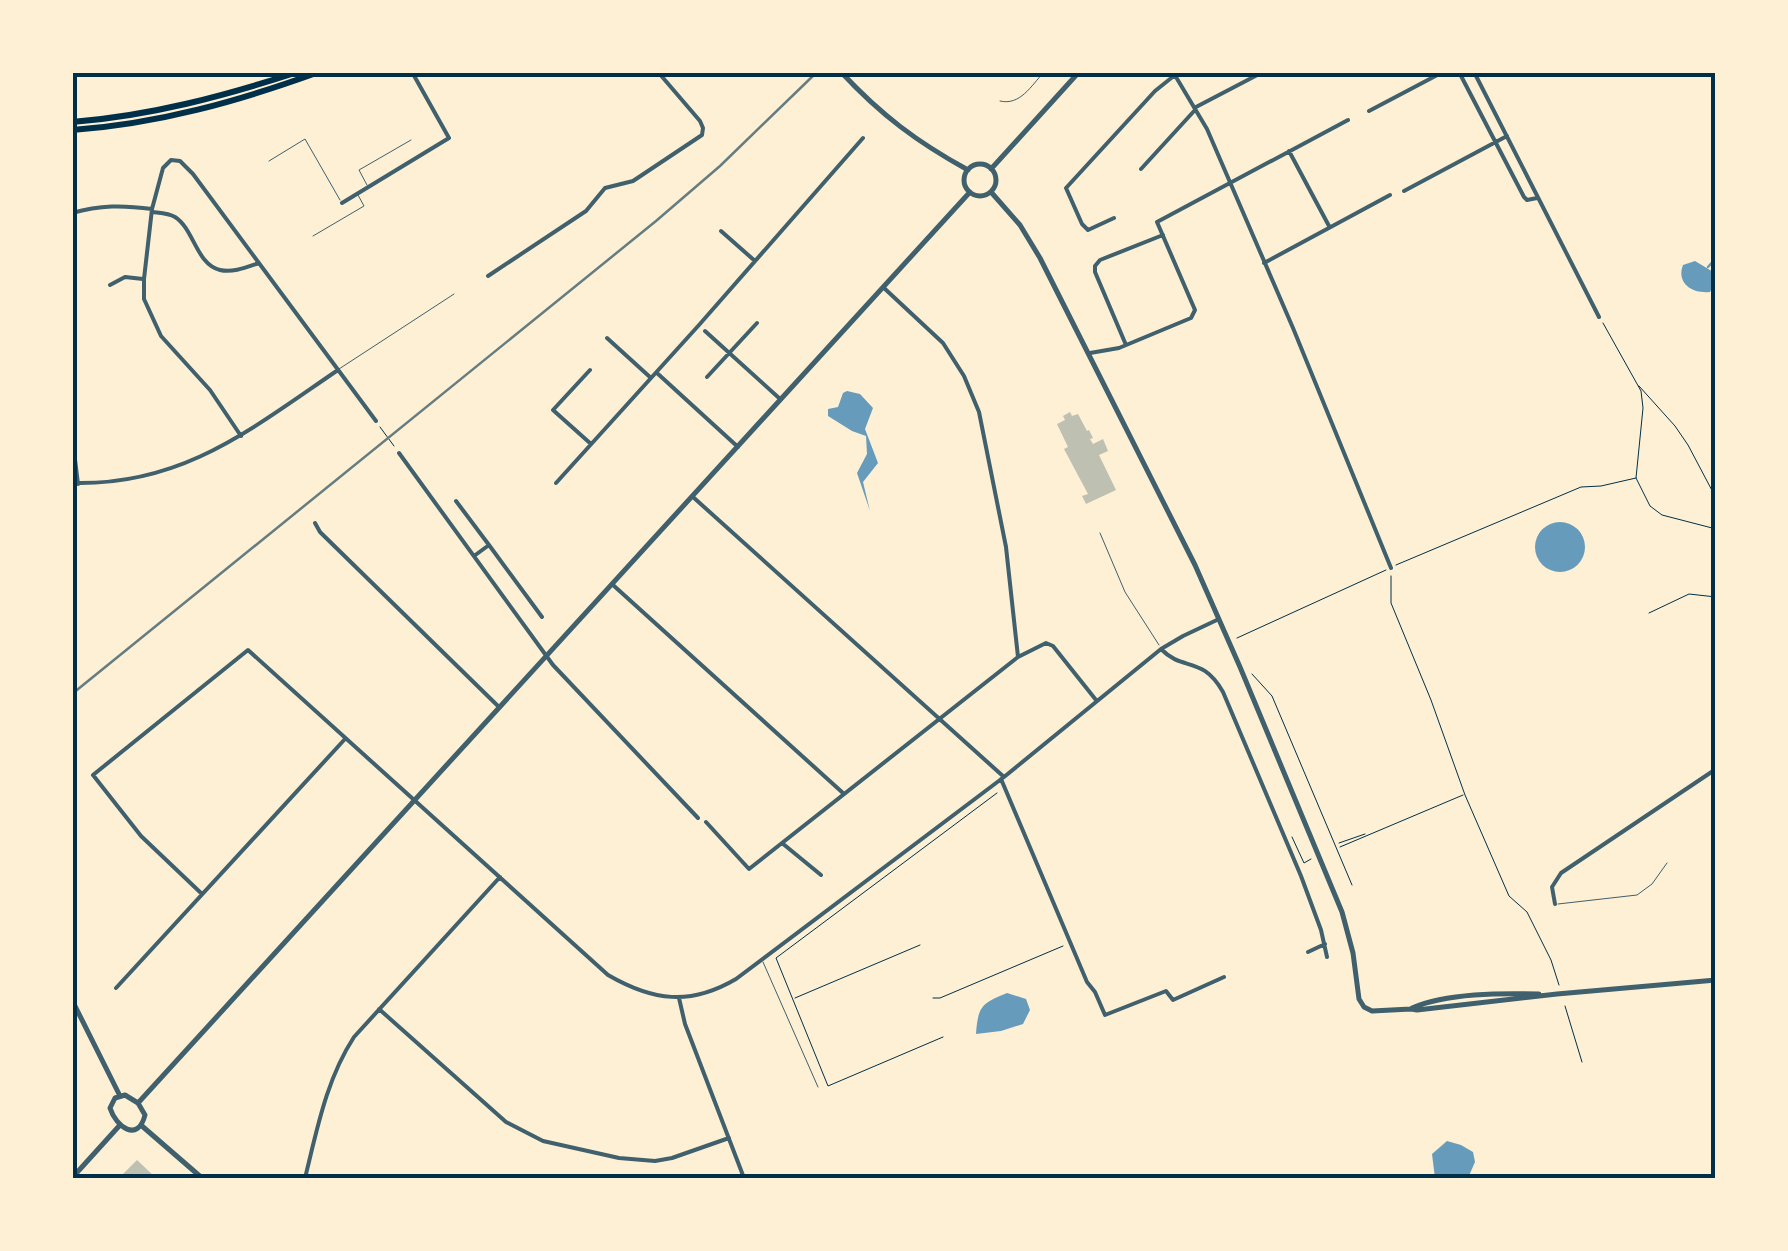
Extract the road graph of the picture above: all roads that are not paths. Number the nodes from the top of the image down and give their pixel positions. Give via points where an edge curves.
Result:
1 (298, 72) edge
2 (319, 72) edge
3 (412, 72) edge
4 (658, 72) edge
5 (1044, 72) edge
6 (1079, 72) edge
7 (1263, 72) edge
8 (1442, 72) edge
9 (1459, 72) edge
10 (1474, 72) edge
11 (842, 74) edge
12 (1174, 74) edge
13 (1000, 101) dead end
14 (1196, 108) junction
15 (1369, 111) dead end
16 (1348, 120) dead end
17 (72, 122) edge
18 (72, 130) edge
19 (1507, 136) junction
20 (863, 138) dead end
21 (411, 140) dead end
22 (1495, 142) junction
23 (1289, 151) junction
24 (269, 161) dead end
25 (991, 169) junction
26 (968, 170) junction
27 (1141, 170) dead end
28 (1229, 183) junction
29 (368, 187) junction
30 (1404, 191) dead end
31 (970, 192) junction
32 (991, 192) junction
33 (358, 194) junction
34 (1390, 195) dead end
35 (1540, 197) junction
36 (342, 203) joint
37 (152, 211) junction
38 (72, 213) edge
39 (1114, 218) dead end
40 (1330, 228) junction
41 (721, 231) dead end
42 (1163, 235) junction
43 (312, 236) dead end
44 (755, 261) junction
45 (1264, 263) junction
46 (259, 264) junction
47 (488, 276) dead end
48 (144, 278) junction
49 (110, 285) dead end
50 (884, 288) junction
51 (454, 294) dead end
52 (1599, 318) road end
53 (757, 323) dead end
54 (702, 328) junction
55 (607, 338) dead end
56 (1126, 345) junction
57 (730, 353) junction
58 (1090, 353) junction
59 (338, 370) junction
60 (590, 370) dead end
61 (656, 372) junction
62 (707, 376) dead end
63 (650, 378) junction
64 (781, 400) junction
65 (376, 421) road end
66 (72, 435) edge
67 (241, 436) junction
68 (591, 444) junction
69 (738, 447) junction
70 (399, 453) road end
71 (76, 483) edge
72 (556, 483) dead end
73 (693, 497) junction
74 (456, 501) dead end
75 (315, 523) dead end
76 (1100, 533) dead end
77 (489, 545) junction
78 (474, 556) junction
79 (1391, 568) road end
80 (613, 585) junction
81 (542, 617) dead end
82 (1220, 620) junction
83 (1161, 649) junction
84 (548, 657) junction
85 (1018, 657) junction
86 (1096, 700) junction
87 (500, 708) junction
88 (941, 718) junction
89 (345, 739) junction
90 (1716, 766) edge
91 (1003, 780) junction
92 (844, 794) junction
93 (415, 802) junction
94 (698, 818) dead end
95 (706, 822) dead end
96 (782, 843) junction
97 (1666, 863) dead end
98 (821, 875) dead end
99 (500, 876) junction
100 (202, 894) junction
101 (1555, 904) joint
102 (1325, 944) junction
103 (1308, 952) dead end
104 (1327, 956) dead end
105 (762, 960) junction
106 (1224, 976) dead end
107 (1716, 980) edge
108 (116, 988) dead end
109 (1558, 994) junction
110 (680, 998) junction
111 (72, 1000) edge
112 (379, 1009) junction
113 (1411, 1009) junction
114 (818, 1087) dead end
115 (120, 1096) junction
116 (138, 1103) junction
117 (120, 1125) junction
118 (142, 1126) junction
119 (728, 1138) junction
120 (72, 1178) edge
121 (202, 1178) edge
122 (305, 1178) edge
123 (744, 1178) edge

1 - 17 main road via 162,110
2 - 18 main road via 163,118
3 - 29 street via 449,138
4 - 47 street via 700,121 702,135 633,181 605,188 586,212
5 - 13 lane via 1018,101
6 - 25 street
7 - 14 street
8 - 15 street
9 - 22 street
10 - 19 street
11 - 26 street via 899,128
12 - 14 street
12 - 39 street via 1066,188 1088,230
14 - 27 street
14 - 28 street
16 - 23 street
19 - 22 street
19 - 35 street
20 - 44 street
21 - 29 lane via 359,170
22 - 30 street
22 - 35 street via 1524,197
23 - 28 street
23 - 40 street
24 - 36 lane via 305,139
25 - 26 street via 982,164
25 - 32 street
26 - 31 street
28 - 42 street via 1157,222
28 - 45 street
29 - 33 street
31 - 32 street
31 - 50 street
32 - 58 street via 1031,242
33 - 36 street
33 - 43 lane via 364,206
34 - 40 street
35 - 52 street
37 - 38 street via 125,205
37 - 46 street via 178,219 216,269
37 - 46 street via 164,166 180,160
37 - 48 street
40 - 45 street
41 - 44 street
42 - 56 street via 1095,266
42 - 56 street via 1195,312
44 - 54 street
45 - 79 street
46 - 59 street
48 - 49 street
48 - 67 street via 144,299 160,336
50 - 64 street
50 - 85 street via 943,342 979,412 1006,547
51 - 59 lane
53 - 57 street
54 - 57 street
54 - 61 street
55 - 63 street
56 - 58 street
57 - 62 street
57 - 64 street
58 - 82 street
59 - 65 street
59 - 67 street
60 - 68 street via 553,410
61 - 63 street
61 - 69 street
63 - 68 street
64 - 69 street
66 - 71 street
67 - 71 street via 172,470
68 - 72 street
69 - 73 street
70 - 78 street
73 - 80 street
73 - 88 street
74 - 77 street
75 - 87 street
76 - 83 lane via 1125,592
77 - 78 street
77 - 81 street
78 - 84 street
80 - 84 street
80 - 92 street
82 - 83 street
82 - 113 street via 1340,906 1364,1008
83 - 86 street
83 - 102 street via 1209,672 1223,692
84 - 87 street
84 - 94 street
85 - 86 street via 1049,643
85 - 88 street
86 - 91 street
87 - 93 street
88 - 91 street
88 - 92 street
89 - 93 street
89 - 100 street
89 - 100 street via 248,650 93,776 141,836
90 - 101 street via 1561,874 1552,887
91 - 105 street
91 - 106 street via 1105,1015 1166,991 1173,1000
92 - 96 street
93 - 99 street
93 - 116 street
95 - 96 street via 749,869
96 - 98 street
97 - 101 lane via 1637,894
99 - 110 street via 608,975 630,988
99 - 112 street
100 - 108 street
102 - 103 street
102 - 104 street
105 - 110 street via 718,988
105 - 114 lane
107 - 109 street
109 - 113 street
109 - 113 street via 1457,998
110 - 119 street
111 - 115 street
112 - 119 street via 506,1122 542,1141 655,1161
112 - 122 street via 340,1058
115 - 116 street
115 - 117 street via 110,1108
116 - 118 street via 146,1115
117 - 118 street
117 - 120 street
118 - 121 street
119 - 123 street

